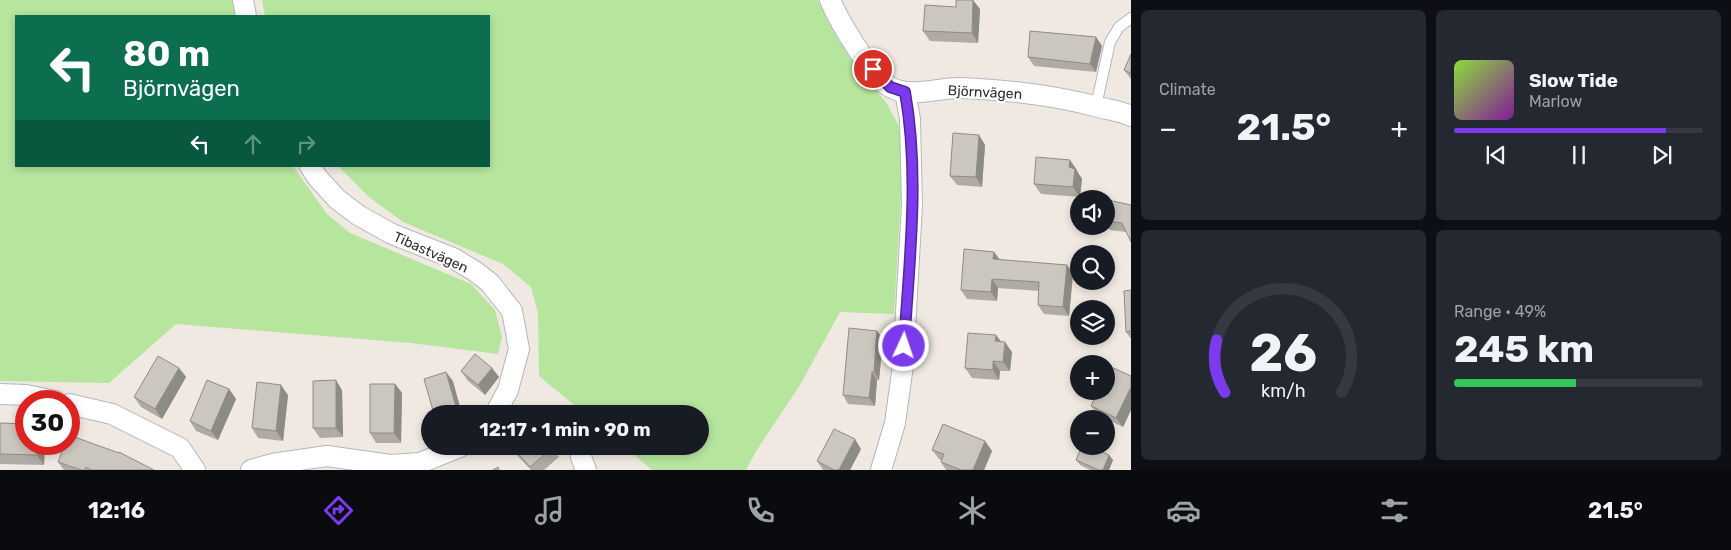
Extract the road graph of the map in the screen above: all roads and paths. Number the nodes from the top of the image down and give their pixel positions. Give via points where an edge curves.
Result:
1 (243, 0) edge
2 (830, 0) edge
3 (246, 15) edge
4 (1131, 18) edge
5 (905, 92) junction
6 (1096, 106) junction
7 (1131, 116) edge
8 (311, 167) edge
9 (0, 394) edge
10 (15, 395) edge
11 (500, 405) edge
12 (80, 407) edge
13 (440, 455) edge
14 (195, 470) edge
15 (251, 470) edge
16 (881, 470) edge

1 - 3 street
2 - 5 street via 840,22 873,69 890,87
4 - 6 lane via 1119,27 1110,42
5 - 6 street, Björnvägen via 960,88 1049,96
5 - 16 street via 910,118 912,205 903,365 896,423
6 - 7 street, Björnvägen
8 - 11 street, Tibastvägen via 337,199 358,215 392,234 453,258 476,272 512,311 519,349 508,390
9 - 10 street
12 - 14 street via 112,414 180,448
13 - 15 street via 420,463 390,465 327,456

